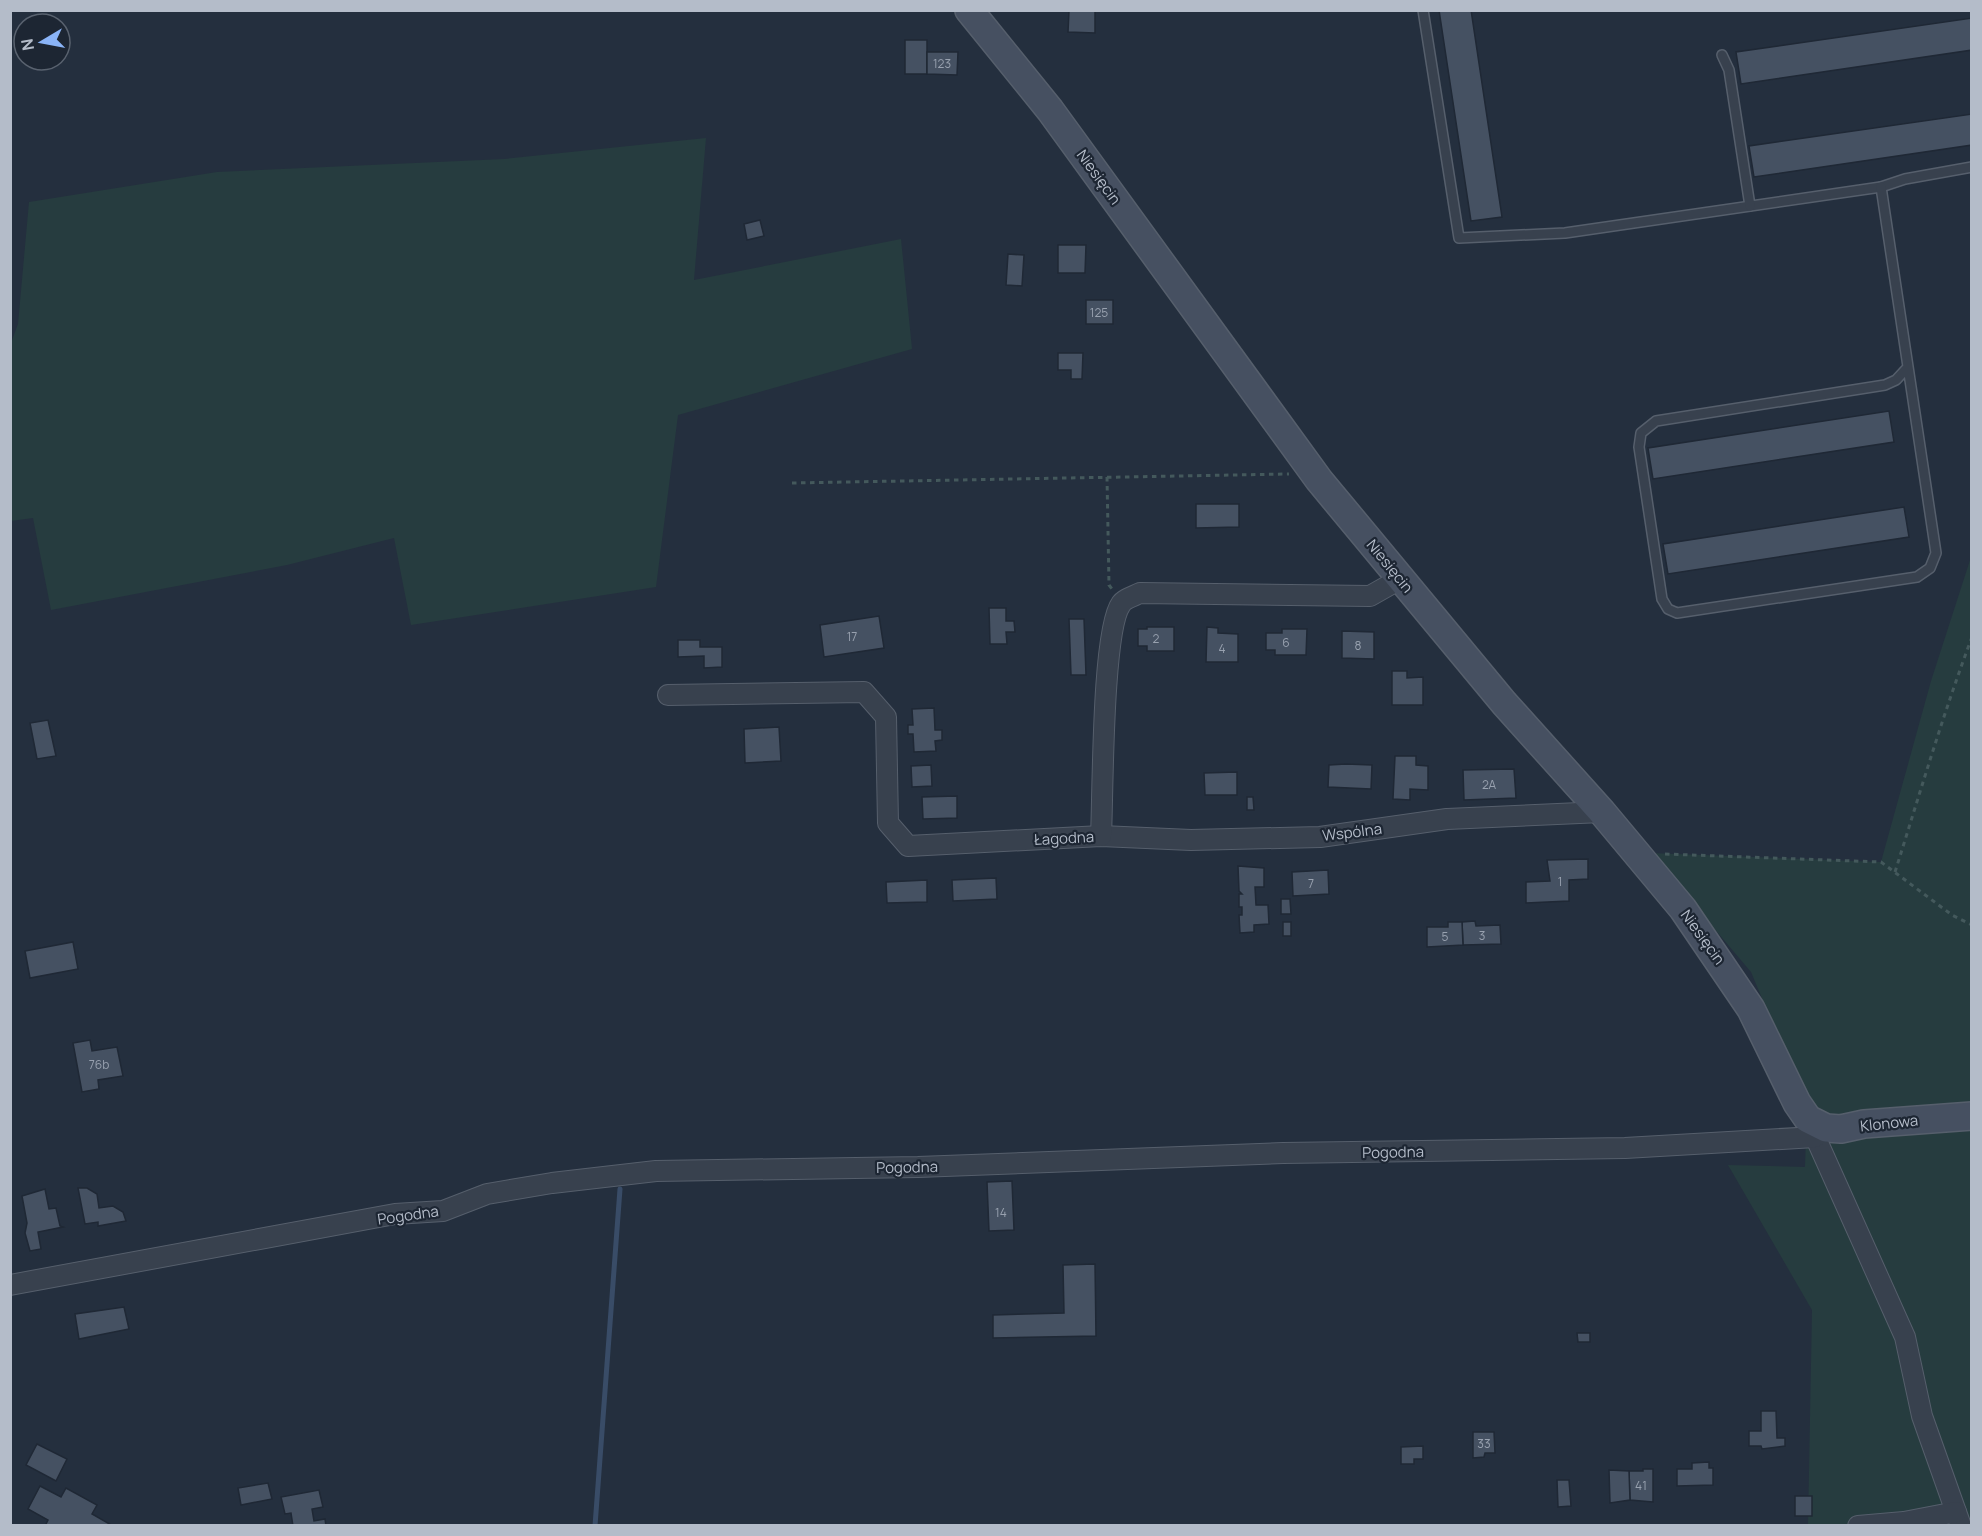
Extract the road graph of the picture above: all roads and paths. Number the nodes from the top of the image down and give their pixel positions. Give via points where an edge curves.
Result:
1 (969, 10) edge
2 (1423, 10) edge
3 (1722, 55) dead end
4 (1971, 167) edge
5 (1881, 187) junction
6 (1750, 206) junction
7 (1908, 367) junction
8 (1311, 468) junction
9 (1107, 477) junction
10 (792, 483) dead end
11 (1400, 579) junction
12 (1121, 603) junction
13 (1971, 637) edge
14 (668, 695) dead end
15 (1602, 812) junction
16 (1101, 836) junction
17 (1637, 853) junction
18 (1895, 872) junction
19 (1971, 925) edge
20 (1971, 1116) edge
21 (1811, 1128) junction
22 (10, 1285) edge
23 (1959, 1519) edge
24 (1858, 1526) edge

1 - 8 street, Niesięcin via 1050,110
2 - 6 lane via 1459,238 1565,233
3 - 6 lane via 1729,70
4 - 5 lane
5 - 6 lane
5 - 7 lane
7 - 7 lane via 1936,553 1930,568 1917,577 1677,613 1668,609 1662,599 1639,447 1641,433 1656,421 1885,385
8 - 9 path via 1294,474
8 - 11 street, Niesięcin
9 - 10 path
9 - 12 path via 1110,585
11 - 12 street via 1370,596 1140,593
11 - 15 street, Niesięcin
12 - 16 street, Łagodna via 1112,624
13 - 18 path
14 - 16 street, Łagodna via 864,693 886,717 888,823 908,846
15 - 16 street, Wspólna via 1448,819 1320,837 1191,840
15 - 17 street, Niesięcin
17 - 18 path via 1881,862
17 - 21 street, Niesięcin via 1740,990
18 - 19 path
20 - 21 street, Klonowa via 1841,1129
21 - 22 street, Pogodna via 1625,1148 1283,1153 623,1174 487,1194 443,1212 395,1214
21 - 23 street via 1905,1337 1922,1416
23 - 24 street

